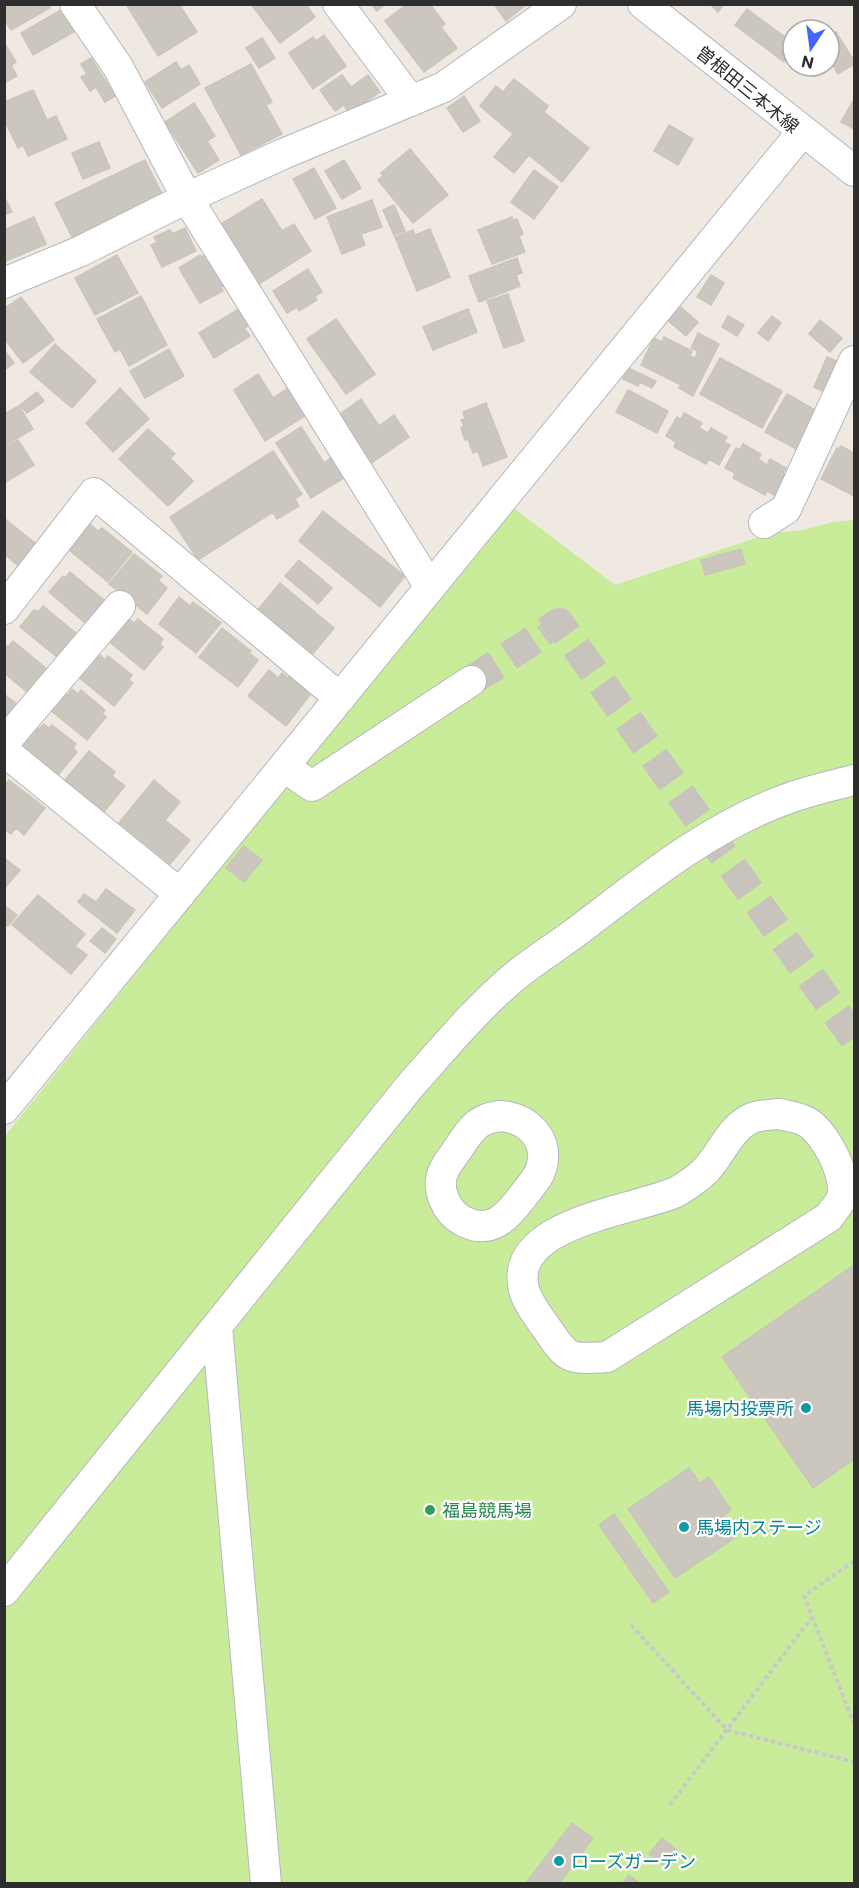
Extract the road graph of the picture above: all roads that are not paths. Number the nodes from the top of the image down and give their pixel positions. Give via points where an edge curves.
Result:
1 (75, 4) edge
2 (338, 4) edge
3 (561, 4) edge
4 (643, 4) edge
5 (411, 101) junction
6 (802, 132) junction
7 (855, 171) edge
8 (187, 198) junction
9 (4, 284) edge
10 (855, 361) edge
11 (765, 523) dead end
12 (430, 587) junction
13 (120, 606) dead end
14 (4, 609) edge
15 (471, 681) tunnel mouth
16 (340, 698) junction
17 (4, 744) edge
18 (4, 751) edge
19 (284, 767) junction
20 (855, 780) edge
21 (180, 894) junction
22 (4, 1109) edge
23 (217, 1326) junction
24 (616, 1352) joint
25 (4, 1591) edge
26 (266, 1884) edge

1 - 8 street via 118,67
2 - 5 street
3 - 5 street via 444,87
4 - 6 street, 曽根田三本木線
5 - 8 street
6 - 7 street, 曽根田三本木線
6 - 12 street
8 - 9 street
8 - 12 street
10 - 11 street via 786,510
12 - 16 street
13 - 17 street
14 - 16 street via 94,493
15 - 19 street via 312,786
16 - 19 street
18 - 21 street
19 - 21 street
20 - 23 street via 784,800 714,834 643,880 514,977 471,1016 410,1086
21 - 22 street
23 - 25 street
23 - 26 street
24 - 24 street via 829,1217 842,1199 842,1178 831,1152 808,1123 779,1114 751,1119 703,1173 678,1191 556,1232 536,1246 527,1258 524,1290 564,1354 593,1358

